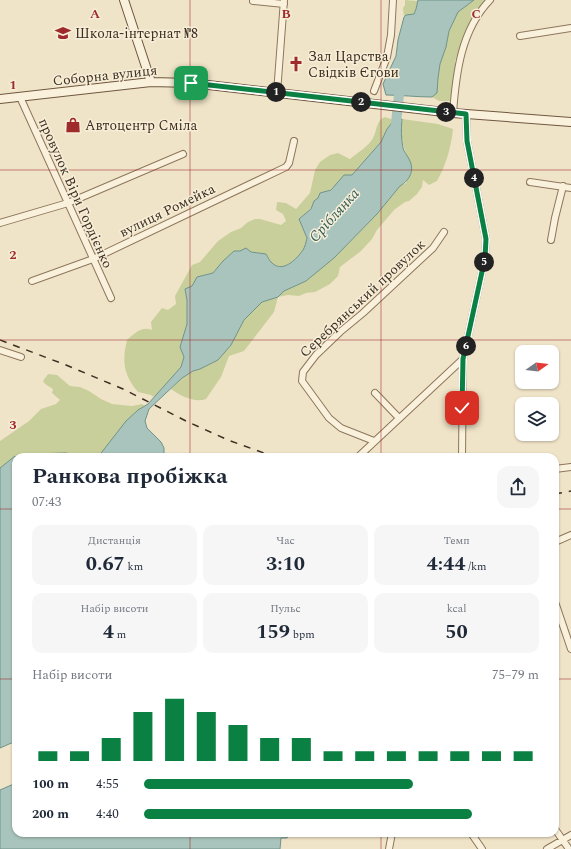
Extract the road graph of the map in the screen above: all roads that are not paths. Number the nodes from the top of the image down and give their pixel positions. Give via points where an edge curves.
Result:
1 (124, 0) edge
2 (393, 0) edge
3 (490, 0) edge
4 (253, 1) dead end
5 (284, 2) edge
6 (571, 28) edge
7 (520, 36) dead end
8 (151, 82) junction
9 (374, 91) dead end
10 (277, 93) junction
11 (20, 97) junction
12 (0, 99) edge
13 (453, 113) junction
14 (466, 114) junction
15 (571, 122) edge
16 (294, 141) dead end
17 (183, 154) dead end
18 (530, 182) dead end
19 (563, 186) junction
20 (571, 188) edge
21 (68, 203) junction
22 (0, 222) edge
23 (444, 232) dead end
24 (551, 240) dead end
25 (93, 259) junction
26 (32, 281) dead end
27 (111, 298) dead end
28 (0, 350) edge
29 (21, 357) dead end
30 (463, 359) junction
31 (375, 394) dead end
32 (399, 418) junction
33 (374, 441) junction
34 (362, 453) edge
35 (462, 453) edge
36 (571, 467) edge
37 (559, 468) edge
38 (571, 535) edge
39 (559, 540) edge
40 (559, 614) edge
41 (571, 649) edge
42 (571, 834) edge
43 (559, 835) edge
44 (391, 837) edge
45 (473, 837) edge
46 (562, 840) junction
47 (389, 849) edge
48 (482, 849) edge
49 (547, 849) edge
50 (569, 849) edge

1 - 8 main road
2 - 9 street via 387,57
3 - 13 street via 480,10 459,59
4 - 5 street
5 - 10 street
6 - 7 street
8 - 10 main road, Соборна вулиця via 191,83
8 - 11 main road, Соборна вулиця
10 - 13 main road, Соборна вулиця
11 - 12 main road, Соборна вулиця
11 - 21 street, провулок Віри Гордієнко
13 - 14 main road, Соборна вулиця
14 - 15 main road, Соборна вулиця
14 - 30 street via 467,141 486,239 485,258
16 - 25 street, вулиця Ромейка via 286,167
17 - 21 street
18 - 19 street
19 - 20 street
19 - 24 street
21 - 22 street
21 - 25 street, провулок Віри Гордієнко
23 - 33 street, Серебрянський провулок via 433,248 340,332 302,372 302,381 329,418 341,428
25 - 26 street, вулиця Ромейка
25 - 27 street, провулок Віри Гордієнко
28 - 29 street
30 - 32 street
30 - 35 street
31 - 32 street
32 - 33 street
33 - 34 street
36 - 37 street
38 - 39 street
40 - 41 street
42 - 46 street
43 - 46 street
44 - 47 street
45 - 48 street
46 - 49 street
46 - 50 street

